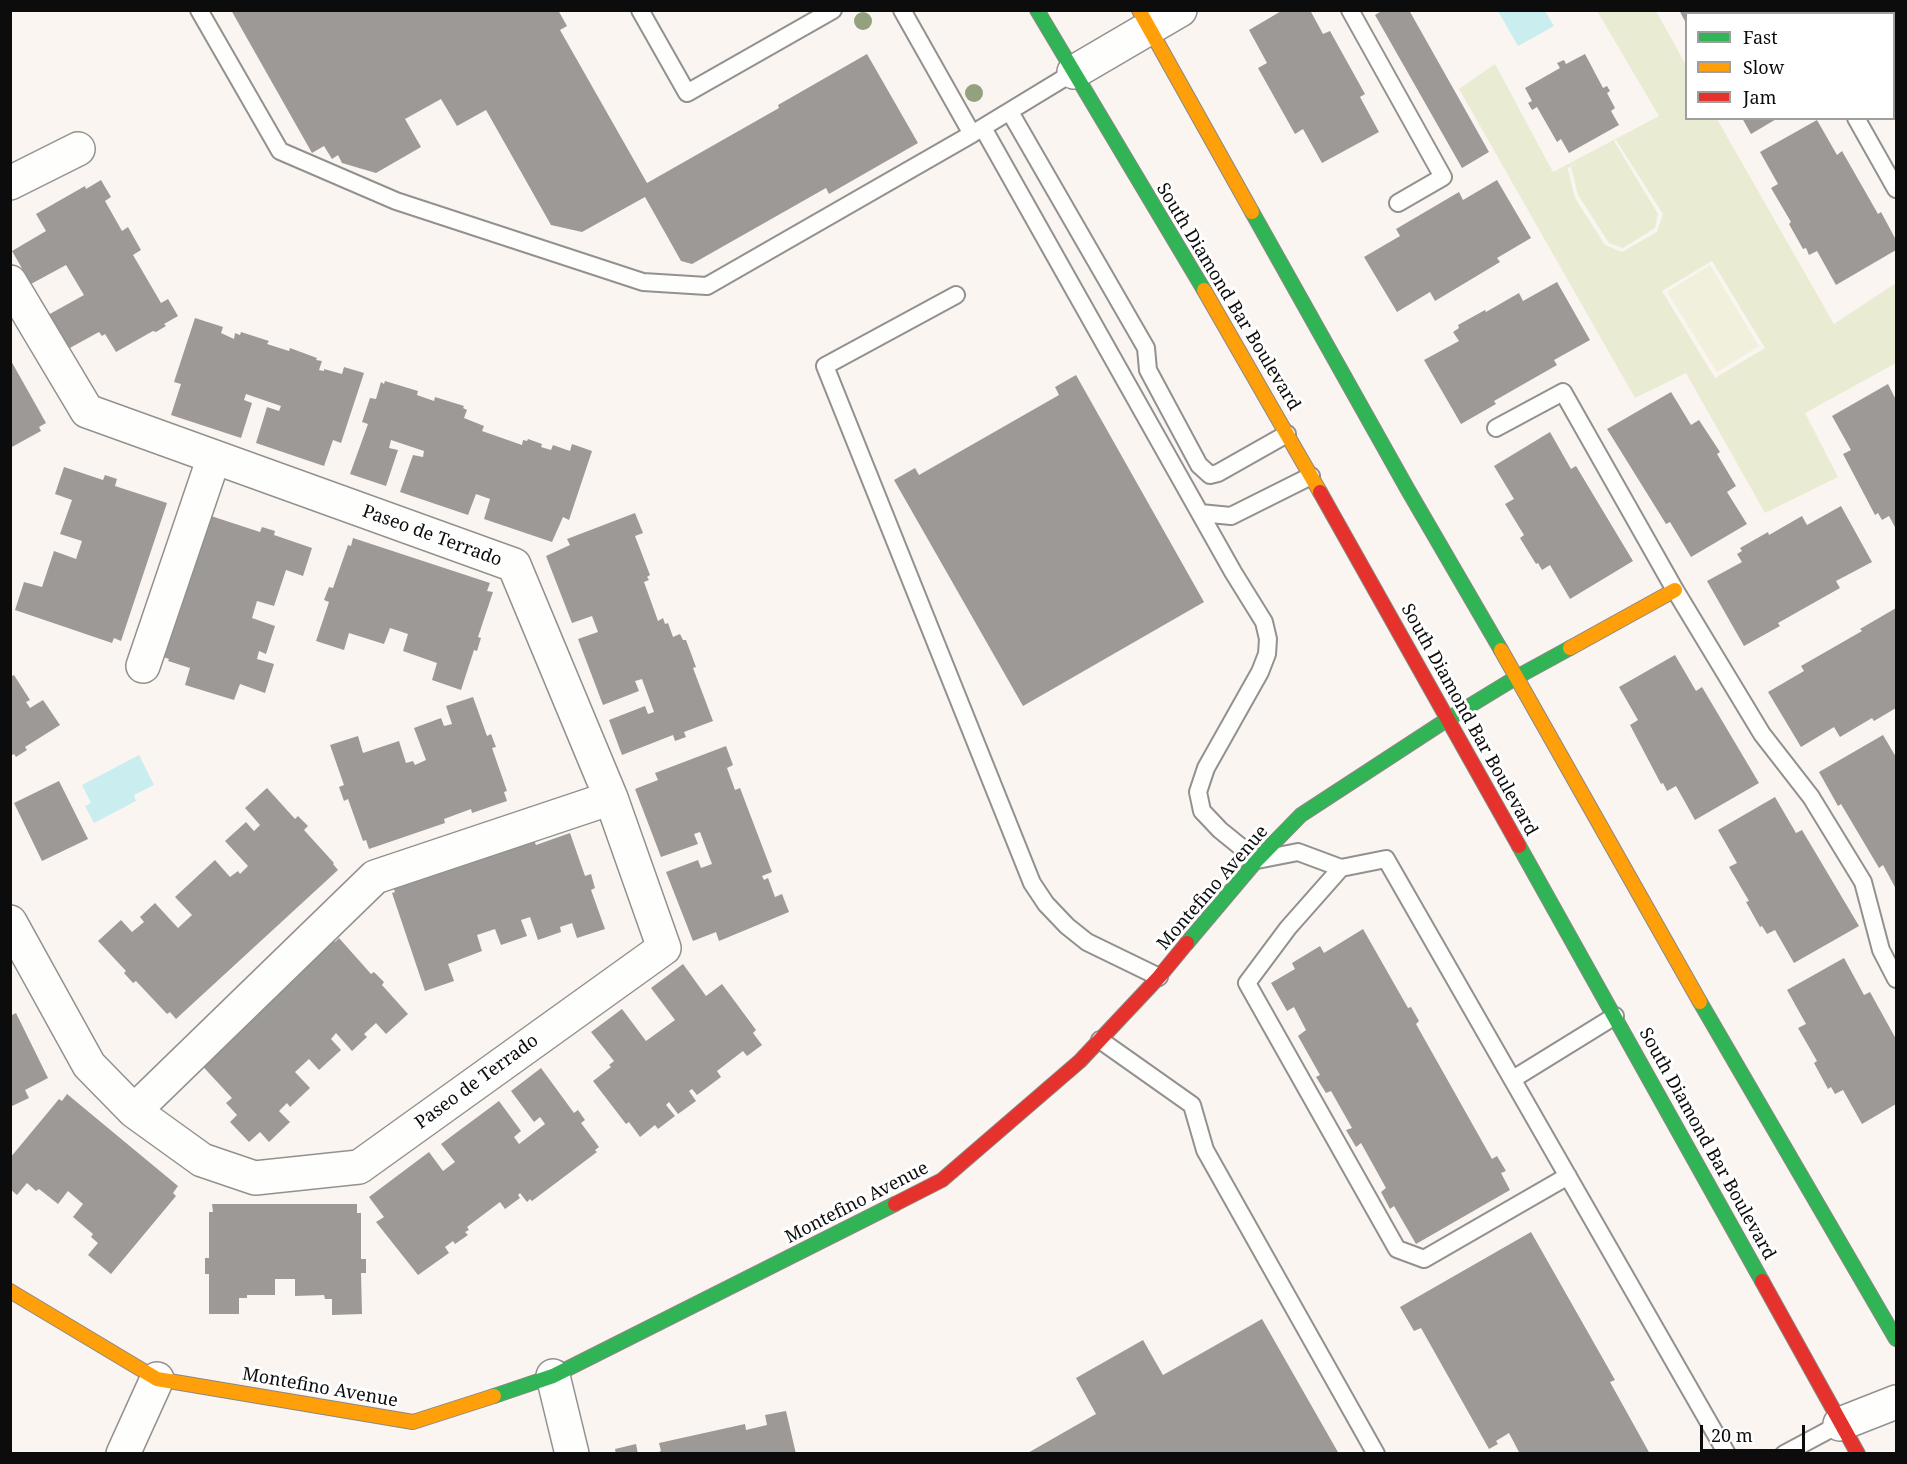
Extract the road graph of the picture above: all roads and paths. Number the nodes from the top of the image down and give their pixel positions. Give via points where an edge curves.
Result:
1 (199, 10) edge
2 (640, 10) edge
3 (832, 10) edge
4 (902, 10) edge
5 (1037, 10) edge
6 (1180, 10) edge
7 (1350, 10) edge
8 (1145, 20) edge
9 (1074, 72) junction
10 (1010, 112) junction
11 (1857, 120) edge
12 (977, 131) junction
13 (78, 149) dead end
14 (10, 183) edge
15 (1896, 189) edge
16 (1398, 203) dead end
17 (10, 282) edge
18 (956, 295) dead end
19 (1496, 428) dead end
20 (1287, 434) junction
21 (214, 457) junction
22 (1311, 476) junction
23 (1200, 513) junction
24 (1676, 590) junction
25 (143, 666) dead end
26 (1516, 678) junction
27 (1448, 718) junction
28 (611, 798) junction
29 (1257, 860) junction
30 (1341, 868) junction
31 (10, 922) edge
32 (1159, 977) junction
33 (1896, 979) edge
34 (1615, 1016) junction
35 (1100, 1040) junction
36 (1513, 1078) junction
37 (134, 1112) junction
38 (1568, 1176) junction
39 (10, 1291) edge
40 (1896, 1339) edge
41 (553, 1376) junction
42 (157, 1379) junction
43 (1896, 1402) edge
44 (1840, 1424) junction
45 (123, 1454) edge
46 (572, 1454) edge
47 (1376, 1454) edge
48 (1727, 1454) edge
49 (1784, 1454) edge
50 (1858, 1454) edge

1 - 12 lane via 280,151 396,201 643,282 707,286
2 - 3 lane via 687,93
4 - 12 lane
5 - 9 main road, South Diamond Bar Boulevard
6 - 8 street
7 - 16 lane via 1443,177
8 - 9 street
8 - 26 main road
9 - 10 lane
9 - 20 main road, South Diamond Bar Boulevard
10 - 12 lane
10 - 20 lane via 1146,348 1148,370 1199,465 1210,475 1218,473
11 - 15 lane
12 - 23 lane
13 - 14 street
17 - 21 street, Paseo de Terrado via 87,411
18 - 32 lane via 825,366 1032,883 1046,904 1087,942
19 - 24 lane via 1563,392
20 - 22 main road, South Diamond Bar Boulevard
21 - 25 street
21 - 28 street, Paseo de Terrado via 514,565
22 - 23 lane via 1231,516
22 - 27 main road, South Diamond Bar Boulevard
23 - 29 lane via 1264,622 1268,639 1260,672 1206,768 1198,792 1202,810 1211,821
24 - 26 main road, Montefino Avenue
24 - 33 lane via 1762,734 1811,797 1863,882 1881,950
26 - 27 main road, Montefino Avenue
26 - 40 main road
27 - 29 main road, Montefino Avenue via 1302,815
27 - 34 main road, South Diamond Bar Boulevard
28 - 37 street via 375,877
28 - 37 street, Paseo de Terrado via 664,948 359,1167 255,1178 202,1160
29 - 30 lane via 1298,852
29 - 32 main road, Montefino Avenue
30 - 36 lane via 1386,859
30 - 38 lane via 1288,928 1247,983 1397,1249 1424,1260
31 - 37 street, Paseo de Terrado via 89,1065
32 - 35 main road, Montefino Avenue
34 - 36 lane
34 - 44 main road, South Diamond Bar Boulevard
35 - 41 main road, Montefino Avenue via 942,1180
35 - 47 lane via 1192,1105 1205,1150
36 - 38 lane
38 - 48 lane
39 - 42 main road, Montefino Avenue
41 - 42 main road, Montefino Avenue via 413,1422
41 - 46 street
42 - 45 street
43 - 44 street
44 - 49 lane
44 - 50 main road, South Diamond Bar Boulevard

